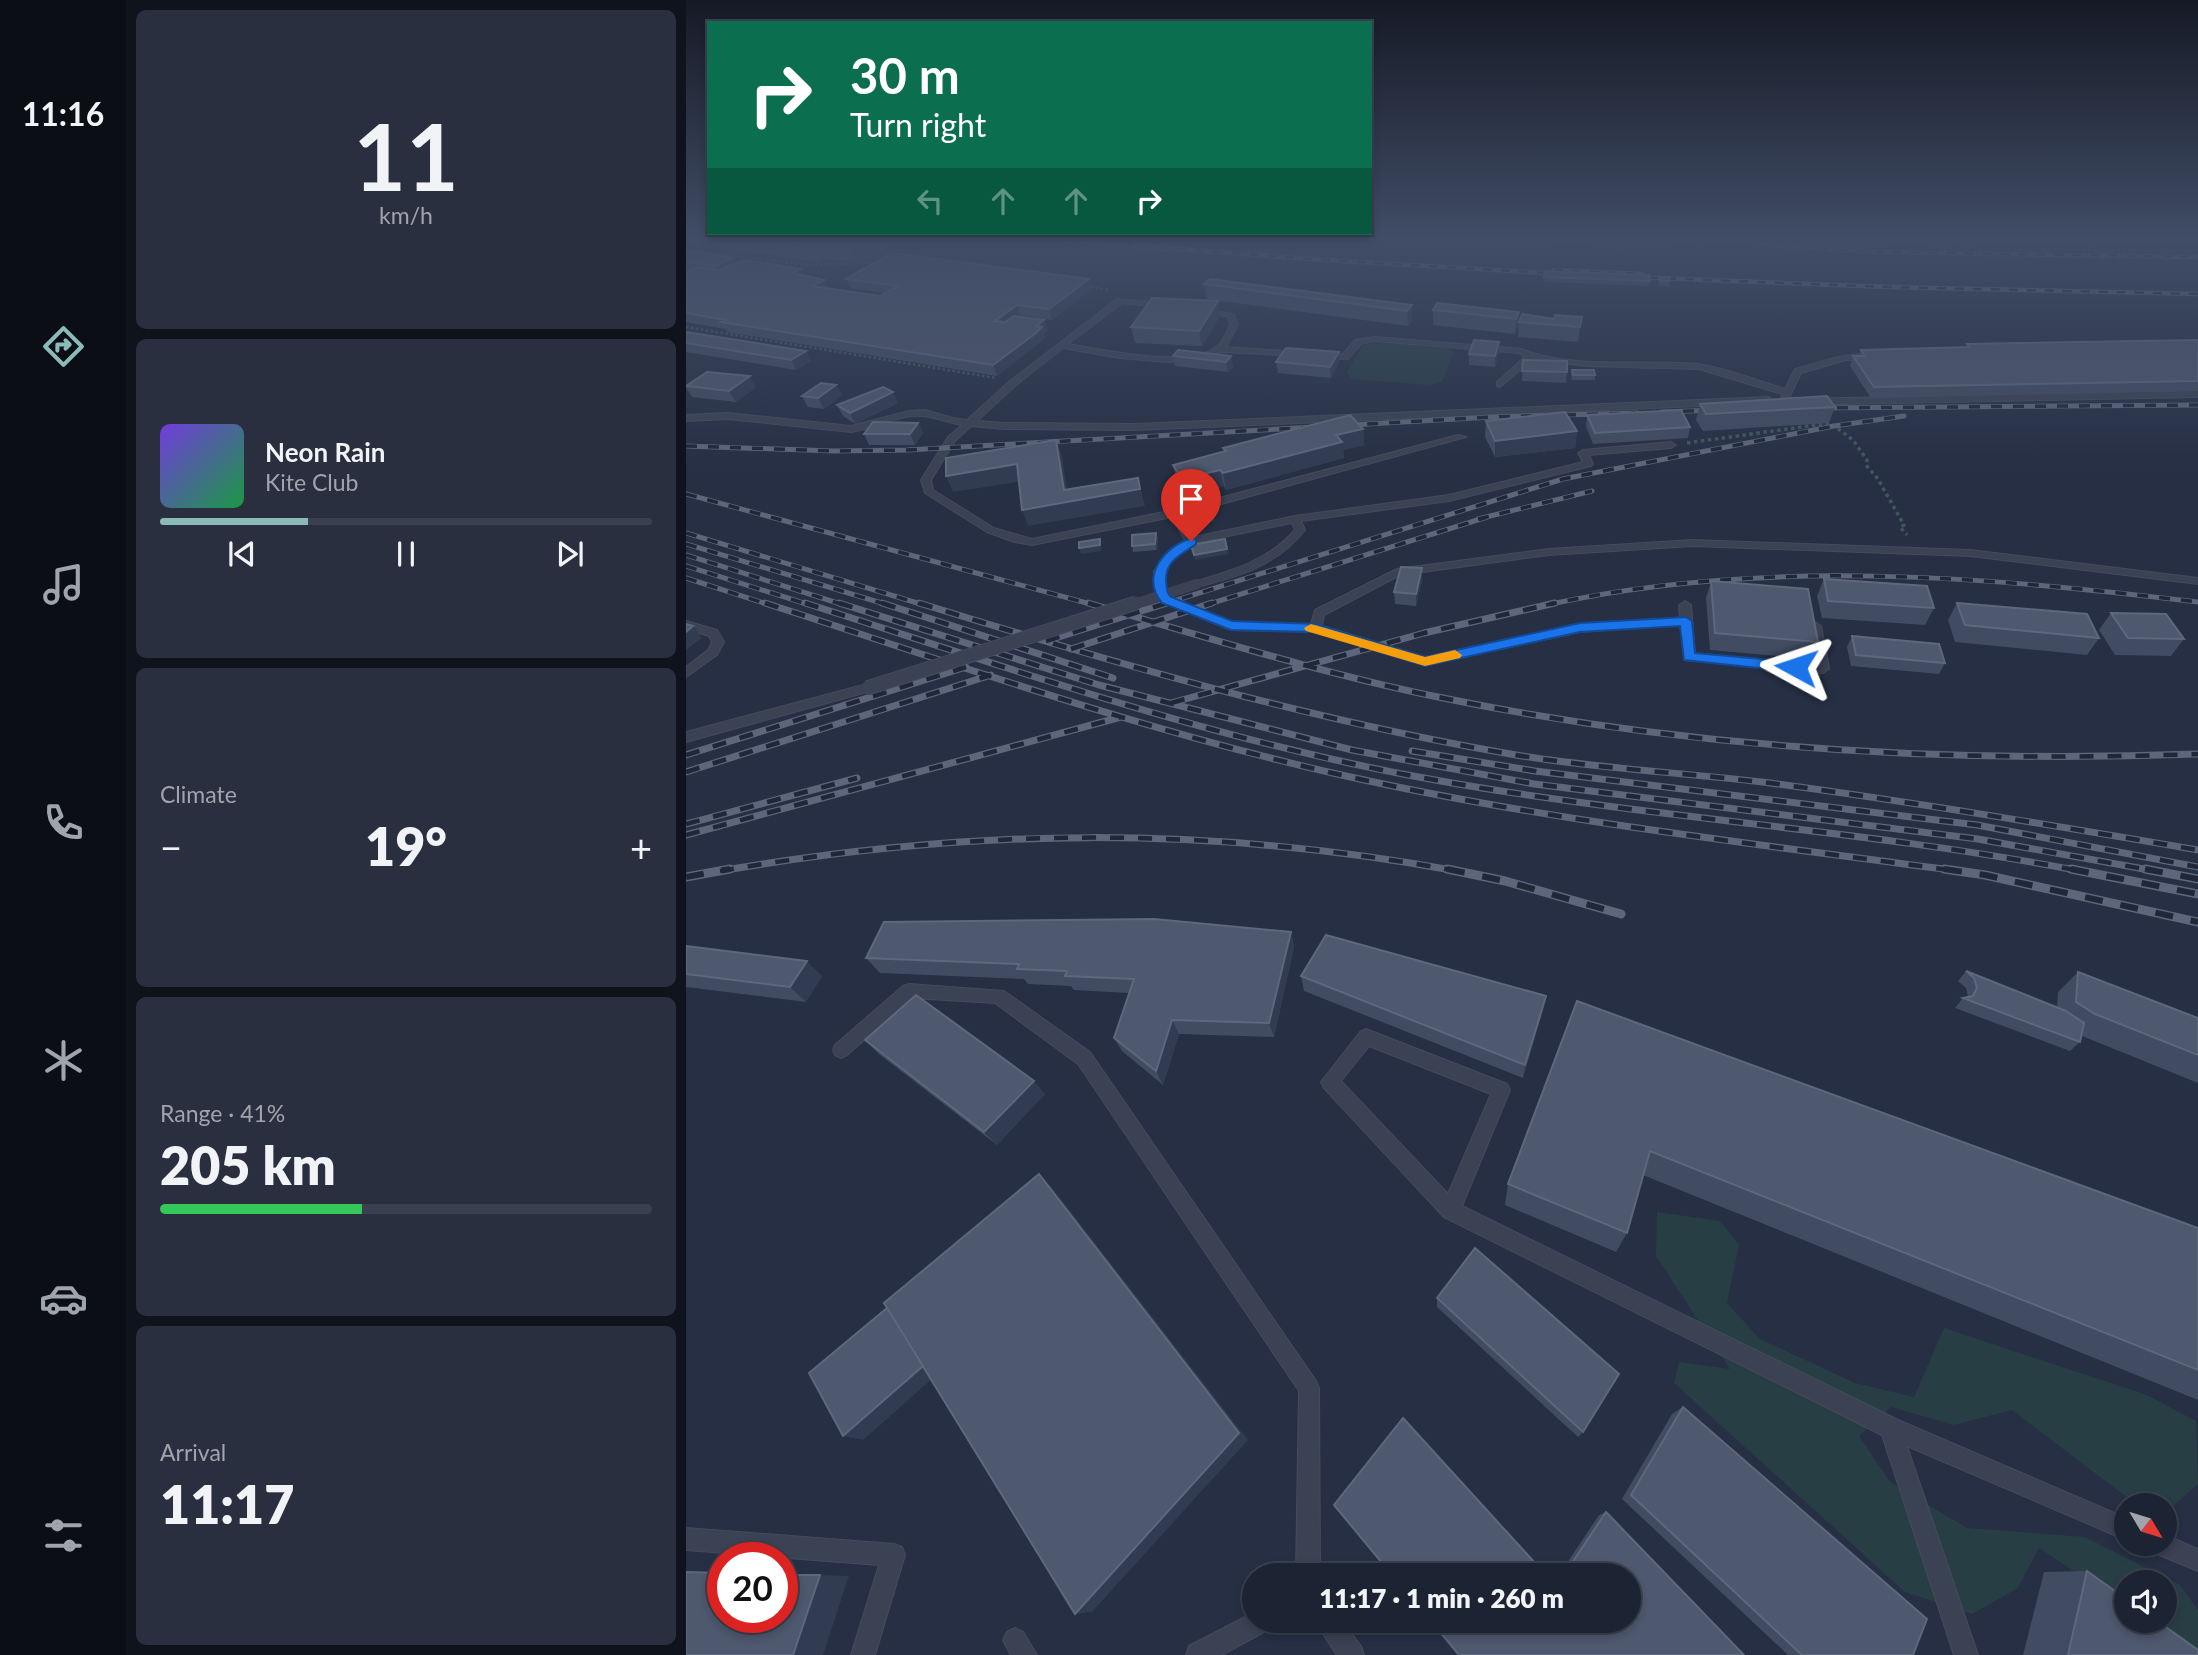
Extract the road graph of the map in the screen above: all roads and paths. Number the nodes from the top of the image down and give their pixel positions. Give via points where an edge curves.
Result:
1 (1104, 314) edge
2 (1230, 314) edge
3 (686, 327) edge
4 (1063, 346) junction
5 (1220, 349) junction
6 (1303, 355) edge
7 (1317, 356) edge
8 (1884, 356) edge
9 (1531, 357) junction
10 (1015, 382) junction
11 (1500, 384) dead end
12 (2198, 394) edge
13 (1785, 396) junction
14 (686, 418) edge
15 (969, 422) junction
16 (1461, 437) dead end
17 (1671, 445) joint
18 (1175, 513) junction
19 (1296, 519) junction
20 (1900, 539) dead end
21 (1191, 541) junction
22 (2198, 581) edge
23 (1685, 605) dead end
24 (1812, 609) edge
25 (1686, 621) junction
26 (686, 625) edge
27 (1316, 628) junction
28 (686, 673) edge
29 (686, 737) edge
30 (841, 1051) dead end
31 (1451, 1210) junction
32 (1889, 1428) junction
33 (2114, 1524) edge
34 (686, 1539) edge
35 (2177, 1551) edge
36 (2198, 1560) edge
37 (1308, 1563) edge
38 (1242, 1631) edge
39 (1336, 1633) edge
40 (863, 1655) edge
41 (1198, 1655) edge
42 (1352, 1655) edge
43 (1966, 1655) edge

1 - 4 lane
2 - 5 lane via 1234,325
3 - 10 path
4 - 5 lane via 1153,359 1205,357
4 - 10 lane
5 - 6 lane
7 - 9 lane via 1345,358 1358,342 1375,339 1521,351
8 - 13 lane via 1846,358 1798,371
9 - 11 lane
9 - 13 lane via 1699,367
10 - 15 lane
12 - 13 lane via 1793,402
13 - 15 lane via 1228,425 1004,426
14 - 15 lane via 728,416 851,429 908,414
15 - 18 lane via 943,448 926,480 928,491 1003,536 1032,542
16 - 18 lane
17 - 19 lane via 1583,453 1588,464 1449,498
17 - 20 path via 1830,424 1853,440 1867,460 1904,525 1900,527 1909,534
18 - 21 lane
19 - 21 lane
19 - 29 lane, bridge via 1300,530 1270,560 867,688
21 - 27 lane via 1175,551 1159,571 1166,600 1231,626
22 - 27 lane via 1970,553 1693,542 1549,552 1397,572 1319,613
23 - 25 lane
24 - 25 lane via 1822,669 1689,657
25 - 27 lane via 1580,628 1425,661
26 - 28 lane via 713,633 718,642 713,652
30 - 37 lane via 909,991 998,996 1084,1058 1309,1388
31 - 31 lane via 1330,1082 1366,1037 1501,1090
31 - 32 lane
32 - 33 lane
32 - 43 lane
34 - 40 lane via 894,1555
35 - 36 lane
38 - 41 lane
39 - 42 lane

